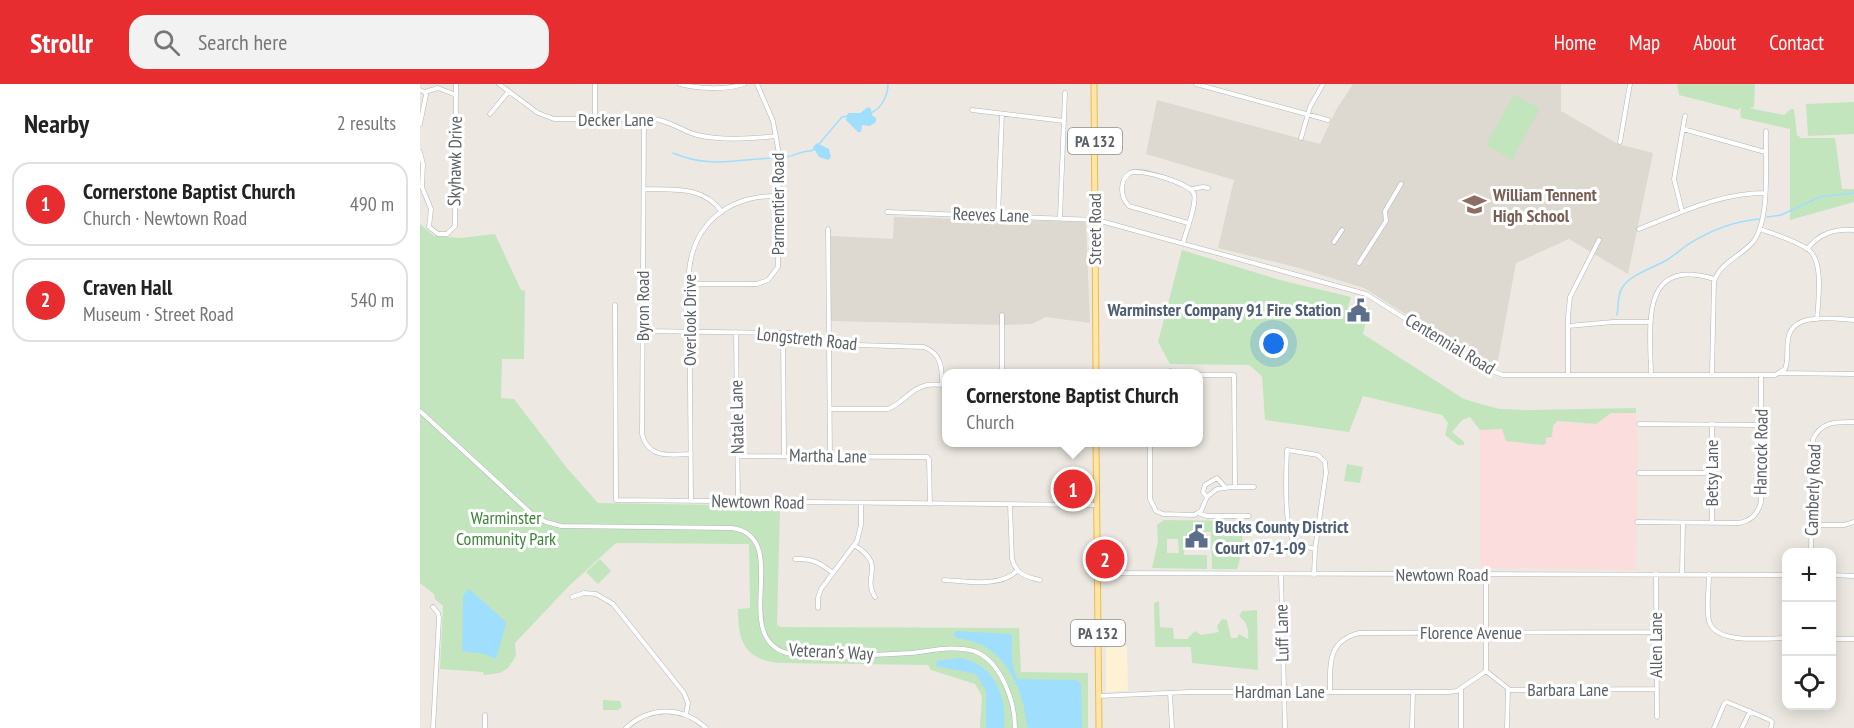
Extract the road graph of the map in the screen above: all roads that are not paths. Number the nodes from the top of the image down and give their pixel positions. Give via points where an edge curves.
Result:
1 (499, 84) edge
2 (596, 84) edge
3 (680, 84) edge
4 (744, 84) edge
5 (757, 84) edge
6 (1094, 84) edge
7 (1196, 84) edge
8 (1323, 84) edge
9 (1630, 84) edge
10 (456, 86) edge
11 (424, 92) edge
12 (509, 92) junction
13 (1065, 93) dead end
14 (456, 95) junction
15 (972, 110) dead end
16 (490, 114) dead end
17 (1002, 114) junction
18 (1307, 114) junction
19 (1686, 116) dead end
20 (595, 119) junction
21 (644, 119) junction
22 (1328, 120) dead end
23 (1064, 121) junction
24 (420, 124) edge
25 (1683, 129) junction
26 (1766, 131) dead end
27 (776, 136) junction
28 (1301, 138) dead end
29 (1620, 142) dead end
30 (420, 152) edge
31 (1765, 152) junction
32 (1401, 184) dead end
33 (1208, 188) dead end
34 (644, 189) junction
35 (1192, 189) junction
36 (1765, 193) junction
37 (779, 196) junction
38 (1682, 211) junction
39 (722, 212) junction
40 (887, 212) dead end
41 (998, 216) junction
42 (1060, 217) junction
43 (1095, 219) junction
44 (1188, 223) junction
45 (1639, 229) dead end
46 (1760, 229) junction
47 (828, 230) dead end
48 (1342, 230) dead end
49 (1854, 230) edge
50 (1599, 240) dead end
51 (1334, 242) dead end
52 (1183, 243) junction
53 (1807, 249) junction
54 (1359, 263) dead end
55 (1714, 279) junction
56 (689, 284) junction
57 (615, 305) dead end
58 (1002, 315) dead end
59 (1817, 319) junction
60 (1854, 320) edge
61 (1651, 322) junction
62 (1568, 326) junction
63 (643, 330) junction
64 (689, 331) junction
65 (736, 332) junction
66 (783, 333) junction
67 (828, 344) junction
68 (1002, 369) edge
69 (1096, 369) edge
70 (942, 370) edge
71 (1781, 373) junction
72 (1568, 374) junction
73 (1651, 374) junction
74 (1712, 374) junction
75 (1854, 374) edge
76 (1203, 375) edge
77 (1761, 375) junction
78 (942, 385) edge
79 (830, 409) junction
80 (420, 411) edge
81 (1854, 422) edge
82 (1639, 424) dead end
83 (1712, 424) junction
84 (1761, 425) junction
85 (1096, 447) edge
86 (1150, 447) edge
87 (691, 454) junction
88 (738, 456) junction
89 (784, 456) junction
90 (830, 456) junction
91 (1639, 473) dead end
92 (1712, 473) junction
93 (1235, 487) junction
94 (1254, 487) dead end
95 (1226, 488) junction
96 (1207, 497) junction
97 (691, 500) junction
98 (738, 501) junction
99 (861, 503) junction
100 (930, 504) junction
101 (1010, 505) junction
102 (1097, 506) junction
103 (1197, 513) junction
104 (1248, 516) dead end
105 (1637, 522) dead end
106 (1712, 522) junction
107 (1854, 522) edge
108 (1683, 523) junction
109 (1812, 525) junction
110 (854, 545) junction
111 (1811, 548) edge
112 (1315, 549) junction
113 (795, 559) dead end
114 (1017, 571) junction
115 (832, 573) junction
116 (1097, 573) junction
117 (1656, 574) junction
118 (1682, 574) junction
119 (1709, 574) junction
120 (1281, 575) junction
121 (1314, 575) junction
122 (1486, 575) junction
123 (1782, 575) edge
124 (1836, 575) edge
125 (1854, 576) edge
126 (944, 580) dead end
127 (1040, 580) dead end
128 (572, 597) dead end
129 (875, 597) dead end
130 (433, 607) dead end
131 (818, 608) dead end
132 (1487, 632) junction
133 (1656, 632) junction
134 (1782, 638) edge
135 (1836, 639) edge
136 (1854, 639) edge
137 (1486, 671) junction
138 (1461, 688) junction
139 (1656, 689) junction
140 (1508, 690) junction
141 (1284, 692) junction
142 (1330, 692) junction
143 (1413, 692) junction
144 (1170, 693) junction
145 (1099, 696) junction
146 (1750, 711) junction
147 (485, 715) dead end
148 (686, 715) junction
149 (1656, 717) dead end
150 (1771, 727) edge
151 (433, 728) edge
152 (485, 728) edge
153 (626, 728) edge
154 (706, 728) edge
155 (1015, 728) edge
156 (1098, 728) edge
157 (1172, 728) edge
158 (1285, 728) edge
159 (1412, 728) edge
160 (1461, 728) edge
161 (1507, 728) edge
162 (1714, 728) edge
163 (1742, 728) edge

1 - 12 street, Decker Lane
2 - 20 street
3 - 4 street via 703,88
5 - 27 street, Parmentier Road
6 - 43 main road, Street Road / PA 132
7 - 18 street
8 - 18 street
9 - 29 street
10 - 14 street, Skyhawk Drive
11 - 14 street, Skyhawk Drive via 438,88
11 - 24 street, Skyhawk Drive
12 - 16 street
12 - 20 street, Decker Lane via 548,118
13 - 23 street
14 - 30 street, Skyhawk Drive via 455,226 447,234 438,234 429,227 431,209 422,187
15 - 17 street
17 - 23 street
17 - 41 street
18 - 22 street
18 - 28 street
19 - 25 street
20 - 21 street, Decker Lane
21 - 27 street, Decker Lane via 663,121 707,137
21 - 34 street, Byron Road
23 - 42 street
25 - 31 street
25 - 38 street via 1674,179
26 - 31 street
27 - 37 street, Parmentier Road
31 - 36 street
32 - 54 street via 1386,208 1386,221
33 - 35 street
34 - 39 street via 698,192 710,198
34 - 63 street, Byron Road
35 - 44 street via 1194,199
35 - 44 street via 1138,172 1128,174 1123,183 1122,195 1129,206
36 - 38 street via 1724,196
36 - 46 street
37 - 39 street, Overlook Drive via 751,198
37 - 56 street, Parmentier Road via 778,263 768,280 757,284
38 - 45 street
39 - 56 street, Overlook Drive via 705,227 695,244
40 - 41 street, Reeves Lane
41 - 42 street, Reeves Lane
42 - 43 street, Reeves Lane
43 - 52 street, Centennial Road
43 - 69 main road, Street Road / PA 132
44 - 52 street
46 - 53 street
46 - 55 street via 1748,247 1725,263
47 - 67 street
48 - 51 street
49 - 53 street via 1826,233
50 - 62 street via 1573,287
52 - 72 street, Centennial Road via 1366,294 1493,372
53 - 59 street via 1818,268
55 - 61 street via 1693,273 1669,281 1655,296
55 - 74 street
56 - 64 street, Overlook Drive
57 - 97 street, Newtown Road via 616,500
58 - 68 street
59 - 60 street
59 - 71 street via 1800,322 1790,332 1787,363
61 - 62 street
61 - 73 street
62 - 72 street
63 - 64 street, Longstreth Road
63 - 87 street, Byron Road via 644,441 658,454
64 - 65 street, Longstreth Road
64 - 87 street, Overlook Drive
65 - 66 street, Longstreth Road
65 - 88 street, Natale Lane
66 - 67 street, Longstreth Road
66 - 89 street
67 - 70 street, Longstreth Road via 921,346 936,354
67 - 79 street
71 - 75 street, Centennial Road
71 - 77 street, Centennial Road
72 - 73 street, Centennial Road
73 - 74 street, Centennial Road
74 - 77 street, Centennial Road
76 - 93 street via 1234,375
77 - 84 street, Hancock Road
78 - 79 street via 918,388 888,409
79 - 90 street
80 - 155 street, Veteran's Way via 542,521 556,525 745,531 760,553 762,628 780,649 793,654 844,656 973,651 998,672 1012,704
81 - 109 street, Camberly Road via 1829,423 1813,439
82 - 83 street
83 - 84 street
83 - 92 street, Betsy Lane
84 - 106 street, Hancock Road via 1759,508 1744,522
85 - 102 main road, PA 132
86 - 103 street via 1152,507 1163,514
87 - 97 street, Overlook Drive
88 - 89 street, Martha Lane
88 - 98 street, Natale Lane
89 - 90 street, Martha Lane
90 - 100 street, Martha Lane via 929,459
91 - 92 street
92 - 106 street, Betsy Lane
93 - 94 street
93 - 95 street
95 - 96 street
95 - 96 street via 1217,478 1211,480 1203,492
96 - 103 street
97 - 98 street, Newtown Road
98 - 99 street, Newtown Road
99 - 100 street, Newtown Road
99 - 110 street via 861,525
100 - 101 street, Newtown Road
101 - 102 street, Newtown Road
101 - 114 street via 1012,559
102 - 116 main road, PA 132
103 - 104 street
105 - 108 street, Hancock Road
106 - 108 street, Hancock Road
107 - 109 street
108 - 118 street
109 - 111 street, Camberly Road
110 - 115 street
110 - 129 street via 872,562 871,589
112 - 112 street via 1326,473 1324,462 1315,453 1287,450 1286,498 1291,535 1298,544
112 - 121 street
113 - 115 street via 817,561
114 - 126 street via 1000,581
114 - 127 street
115 - 131 street via 819,593
116 - 120 street, Newtown Road
116 - 145 main road, PA 132
117 - 118 street, Newtown Road
117 - 122 street, Newtown Road
117 - 133 street, Allen Lane
118 - 119 street, Newtown Road
119 - 123 street, Newtown Road
119 - 134 street via 1709,620 1715,631 1726,637
120 - 121 street, Newtown Road
120 - 141 street, Luff Lane
121 - 122 street, Newtown Road
122 - 132 street
124 - 125 street
128 - 148 street via 596,594 613,604 684,693
130 - 151 street via 439,618
132 - 133 street, Florence Avenue
132 - 137 street
132 - 142 street, Florence Avenue via 1354,635 1341,642 1332,655
133 - 139 street, Allen Lane
135 - 136 street
137 - 138 street
137 - 140 street, Barbara Lane
138 - 143 street, Hardman Lane
138 - 160 street
139 - 140 street, Barbara Lane
139 - 149 street, Allen Lane
140 - 161 street
141 - 142 street, Hardman Lane
141 - 144 street, Hardman Lane
141 - 158 street, Luff Lane
142 - 143 street, Hardman Lane
143 - 159 street
144 - 145 street, Hardman Lane
144 - 157 street
145 - 156 main road, PA 132
146 - 150 street via 1770,720
146 - 162 street via 1726,703
146 - 163 street
147 - 152 street
148 - 153 street via 656,712
148 - 154 street

